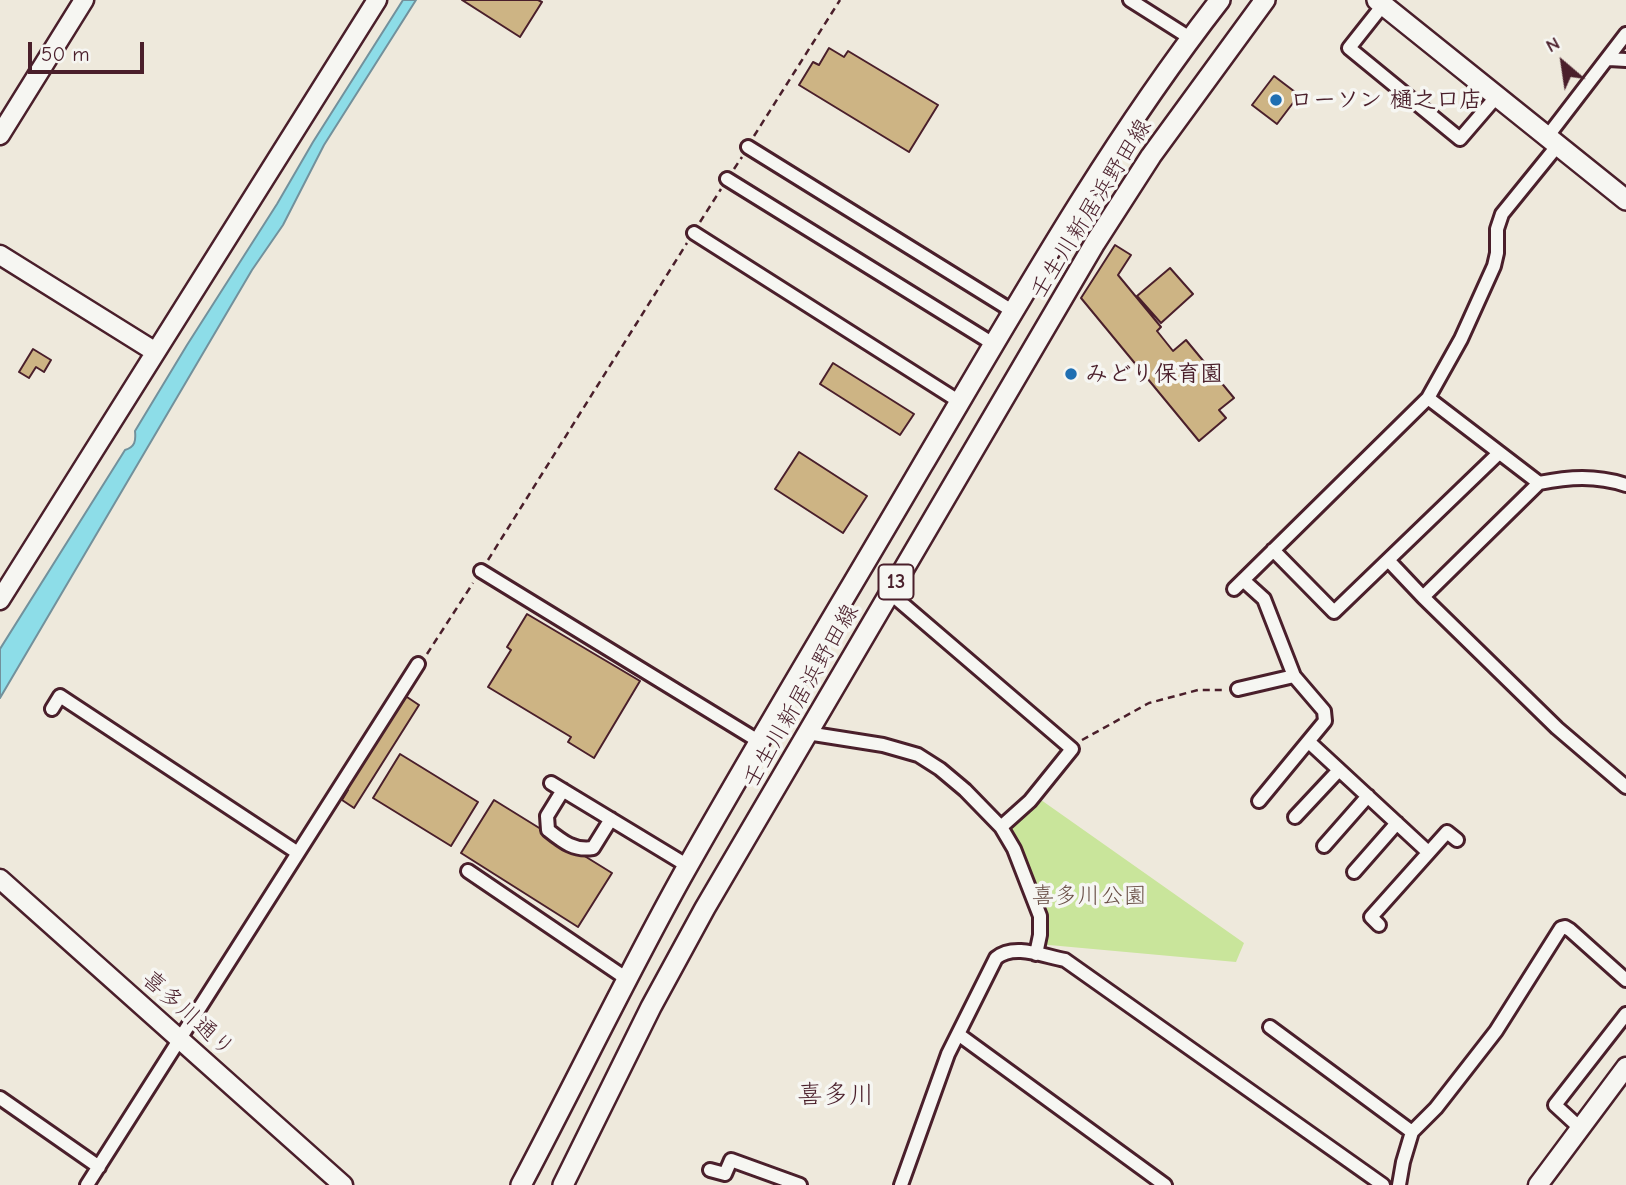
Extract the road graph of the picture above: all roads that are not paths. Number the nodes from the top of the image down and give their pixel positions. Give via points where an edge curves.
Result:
1 (84, 0) edge
2 (377, 0) edge
3 (1130, 0) edge
4 (1220, 0) edge
5 (1265, 0) edge
6 (1380, 3) edge
7 (1626, 34) edge
8 (1190, 38) junction
9 (1609, 58) junction
10 (1626, 60) edge
11 (1497, 96) junction
12 (0, 135) edge
13 (1553, 141) junction
14 (748, 147) road end
15 (727, 179) road end
16 (1626, 200) edge
17 (694, 233) road end
18 (0, 255) edge
19 (1014, 312) junction
20 (995, 345) junction
21 (154, 351) junction
22 (1428, 398) junction
23 (960, 402) junction
24 (1499, 453) junction
25 (1539, 483) junction
26 (1626, 485) edge
27 (1273, 550) junction
28 (1388, 560) junction
29 (481, 571) road end
30 (890, 593) junction
31 (1423, 597) junction
32 (0, 600) edge
33 (418, 664) road end
34 (1294, 676) junction
35 (1238, 689) road end
36 (52, 709) dead end
37 (807, 733) junction
38 (760, 742) junction
39 (1309, 742) junction
40 (1339, 770) junction
41 (551, 783) dead end
42 (1626, 787) edge
43 (563, 790) junction
44 (1368, 796) junction
45 (1259, 801) dead end
46 (1295, 817) dead end
47 (611, 819) junction
48 (1397, 823) junction
49 (1001, 827) junction
50 (1457, 840) dead end
51 (1324, 846) dead end
52 (1428, 852) junction
53 (298, 853) junction
54 (688, 866) junction
55 (468, 871) dead end
56 (1354, 872) dead end
57 (0, 879) edge
58 (1378, 925) dead end
59 (1036, 954) junction
60 (627, 979) junction
61 (1626, 979) edge
62 (1626, 1014) edge
63 (1270, 1027) dead end
64 (958, 1034) junction
65 (180, 1039) junction
66 (1626, 1067) edge
67 (0, 1098) edge
68 (1580, 1128) junction
69 (1412, 1132) junction
70 (99, 1167) junction
71 (710, 1170) dead end
72 (566, 1183) edge
73 (87, 1185) edge
74 (343, 1185) edge
75 (521, 1185) edge
76 (800, 1185) edge
77 (901, 1185) edge
78 (1165, 1185) edge
79 (1383, 1185) edge
80 (1399, 1185) edge
81 (1538, 1185) edge

1 - 12 street
2 - 21 street
3 - 8 street
4 - 8 main road, 壬生川新居浜野田線 / 13
5 - 30 main road, 壬生川新居浜野田線 / 13 via 1150,156
6 - 11 main road
6 - 11 street via 1349,48 1461,139
7 - 9 street
8 - 19 main road, 壬生川新居浜野田線 / 13 via 1107,159
9 - 10 street
9 - 13 street
11 - 13 main road
13 - 16 main road
13 - 22 street via 1502,214 1493,266 1461,339
14 - 19 street
15 - 20 street
17 - 23 street
18 - 21 street
19 - 20 main road, 壬生川新居浜野田線 / 13
20 - 23 main road, 壬生川新居浜野田線 / 13
21 - 32 street
22 - 24 street
22 - 27 street
23 - 38 main road, 壬生川新居浜野田線 / 13
24 - 25 street
24 - 28 street
25 - 26 street via 1573,477
25 - 31 street
27 - 28 street via 1334,612
27 - 34 street via 1239,584 1264,599
28 - 31 street
29 - 38 street
30 - 37 main road, 壬生川新居浜野田線 / 13
30 - 49 street via 1072,749 1030,801
31 - 42 street via 1558,729
33 - 53 street
34 - 35 street
34 - 39 street via 1324,711 1325,721
36 - 53 street via 60,696
37 - 49 street via 918,755 940,769
37 - 72 main road, 壬生川新居浜野田線 / 13 via 651,1007
38 - 54 main road, 壬生川新居浜野田線 / 13
39 - 40 street
39 - 45 street
40 - 44 street
40 - 46 street
41 - 43 street
43 - 47 street
43 - 47 street via 547,816 548,830 558,838 580,850 593,848
44 - 48 street
44 - 51 street
47 - 54 street
48 - 52 street
48 - 56 street
49 - 59 street via 1040,916
50 - 52 street via 1447,832
52 - 58 street via 1371,917
53 - 65 street
54 - 60 main road, 壬生川新居浜野田線 / 13
55 - 60 street
57 - 65 street, 喜多川通り
59 - 64 street via 1013,950 996,958
59 - 79 street via 1065,960
60 - 75 main road, 壬生川新居浜野田線 / 13
61 - 69 street via 1570,930 1561,928 1496,1031
62 - 68 street via 1555,1105
63 - 69 street
64 - 77 street
64 - 78 street
65 - 70 street
65 - 74 street, 喜多川通り
66 - 68 street
67 - 70 street
68 - 81 street
69 - 80 street
70 - 73 street
71 - 76 street via 725,1174 731,1160

